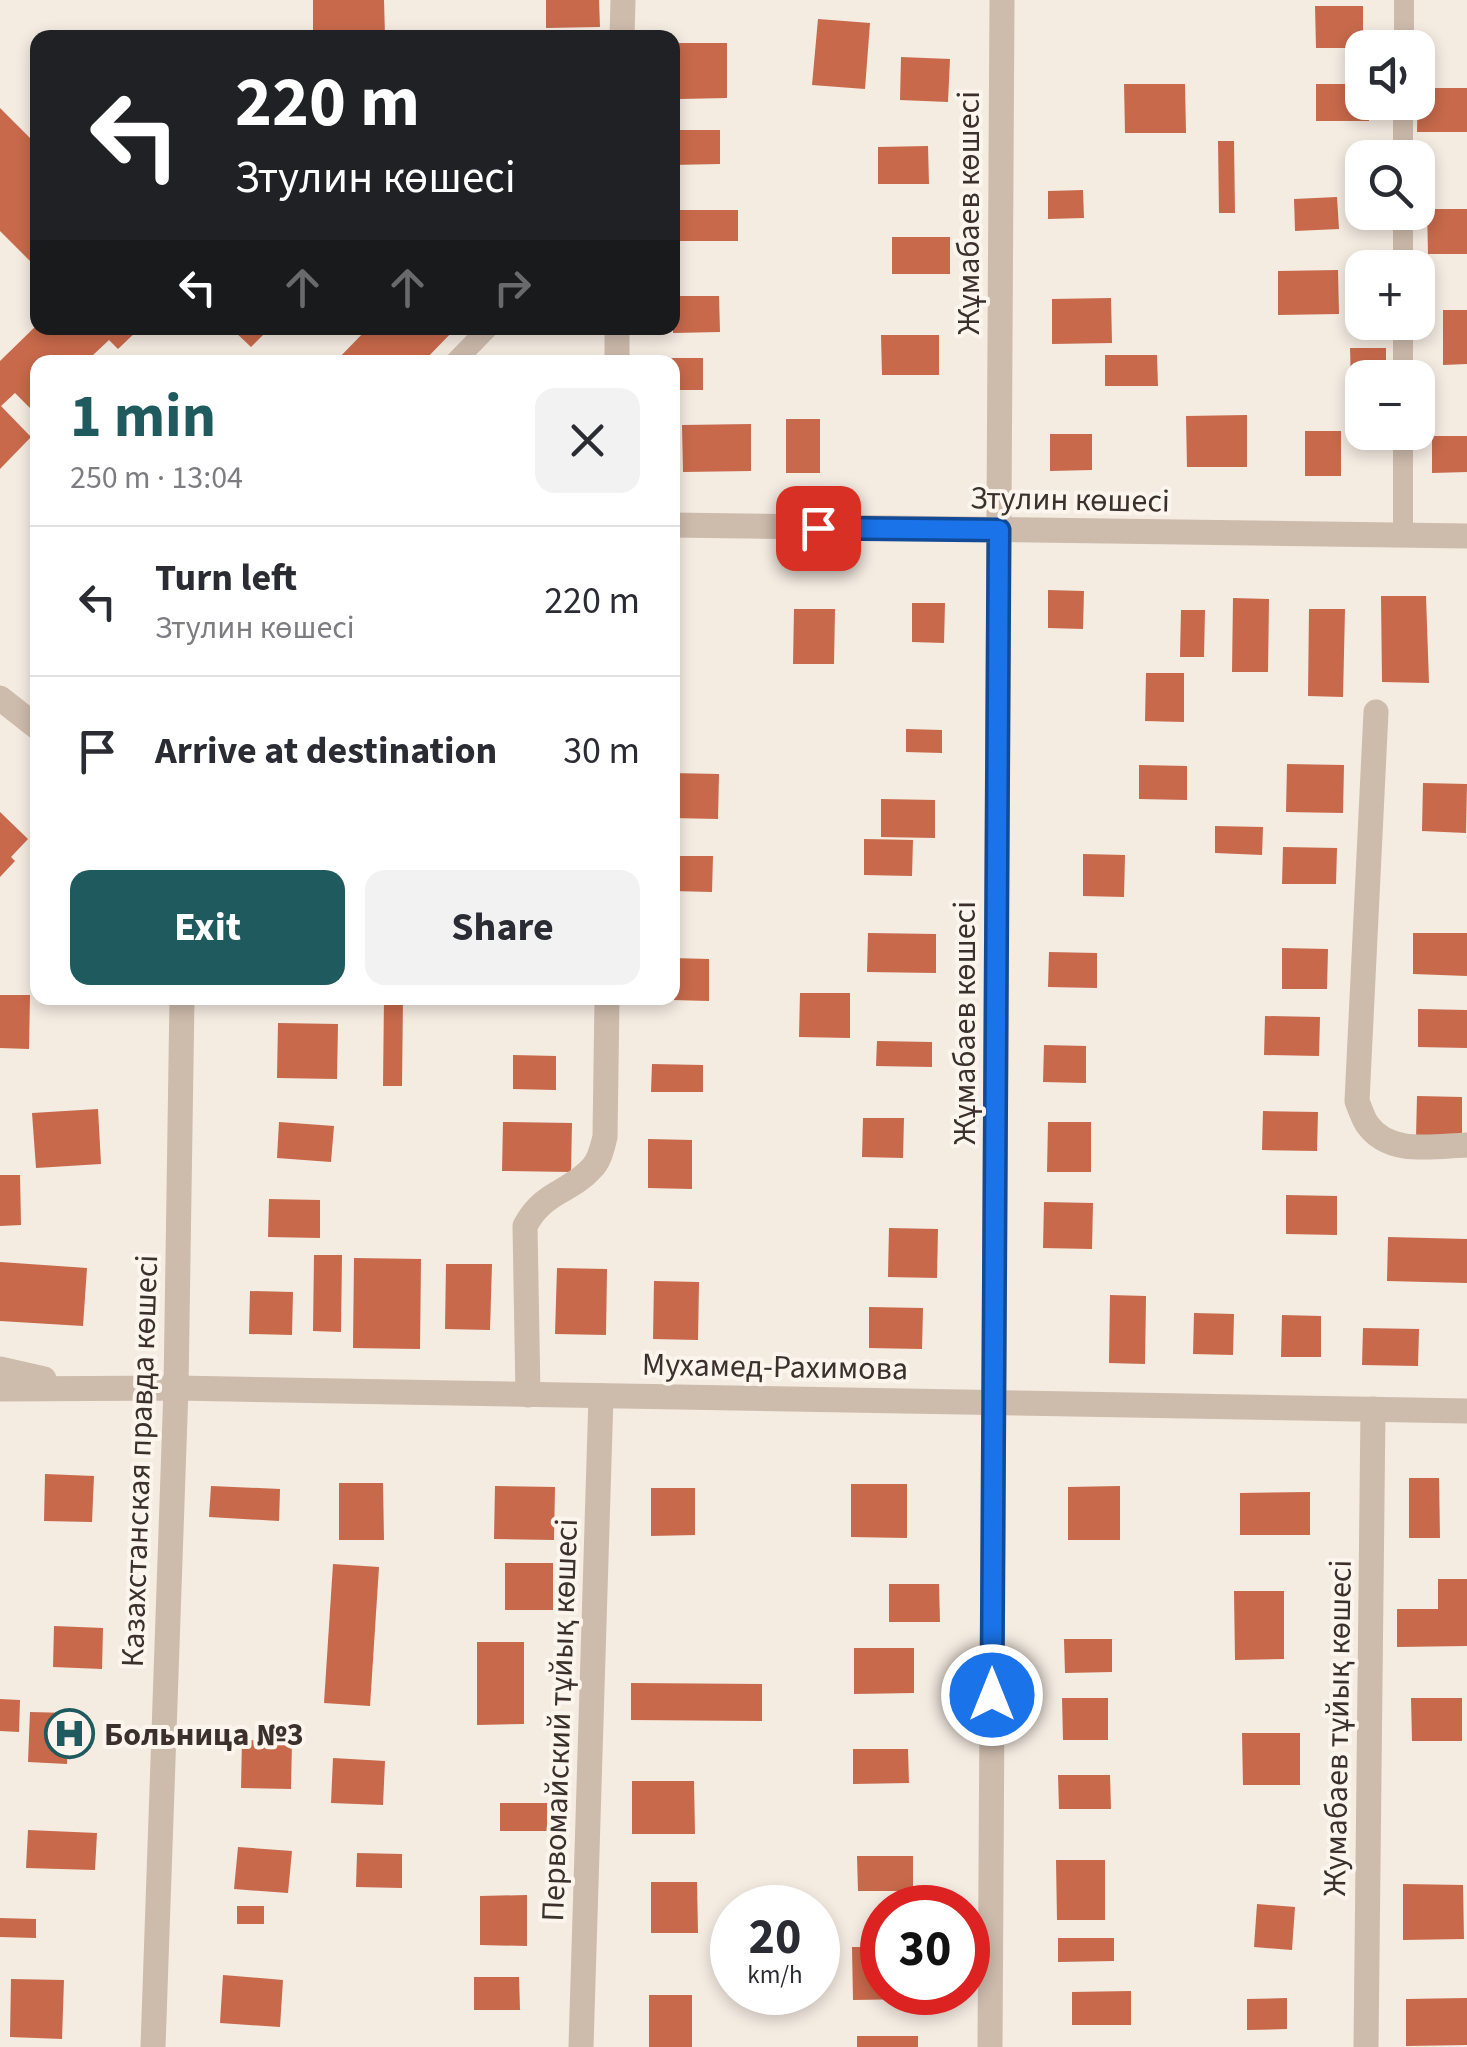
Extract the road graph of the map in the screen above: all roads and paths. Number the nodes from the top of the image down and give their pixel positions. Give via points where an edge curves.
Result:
1 (623, 0) edge
2 (1002, 0) edge
3 (1404, 0) edge
4 (622, 30) edge
5 (1404, 30) edge
6 (481, 335) edge
7 (462, 355) edge
8 (1403, 450) edge
9 (680, 525) edge
10 (999, 530) junction
11 (1402, 534) junction
12 (1467, 536) edge
13 (0, 698) edge
14 (1376, 712) dead end
15 (30, 722) edge
16 (182, 1005) edge
17 (607, 1005) edge
18 (1467, 1145) edge
19 (0, 1369) edge
20 (83, 1387) junction
21 (176, 1388) junction
22 (0, 1389) edge
23 (528, 1395) junction
24 (601, 1396) junction
25 (994, 1402) junction
26 (1373, 1409) junction
27 (1467, 1411) edge
28 (153, 2047) edge
29 (582, 2047) edge
30 (990, 2047) edge
31 (1366, 2047) edge

1 - 4 street
2 - 10 street, Жұмабаев көшесі
3 - 5 lane
6 - 7 lane
8 - 11 lane
9 - 10 street, Зтулин көшесі
10 - 11 street, Зтулин көшесі
10 - 25 street, Жұмабаев көшесі
11 - 12 street, Зтулин көшесі
13 - 15 street
14 - 18 street via 1357,1102 1368,1126 1387,1142
16 - 21 street, Казахстанская правда көшесі
17 - 23 street via 599,1158 532,1211 525,1226
19 - 20 street
20 - 21 street, Мухамед-Рахимова
20 - 22 street
21 - 23 street, Мухамед-Рахимова
21 - 28 street, Казахстанская правда көшесі
23 - 24 street, Мухамед-Рахимова
24 - 25 street, Мухамед-Рахимова
24 - 29 street, Первомайский тұйық көшесі
25 - 26 street, Мухамед-Рахимова
25 - 30 street, Жұмабаев көшесі
26 - 27 street, Мухамед-Рахимова
26 - 31 street, Жумабаев тұйық көшесі

